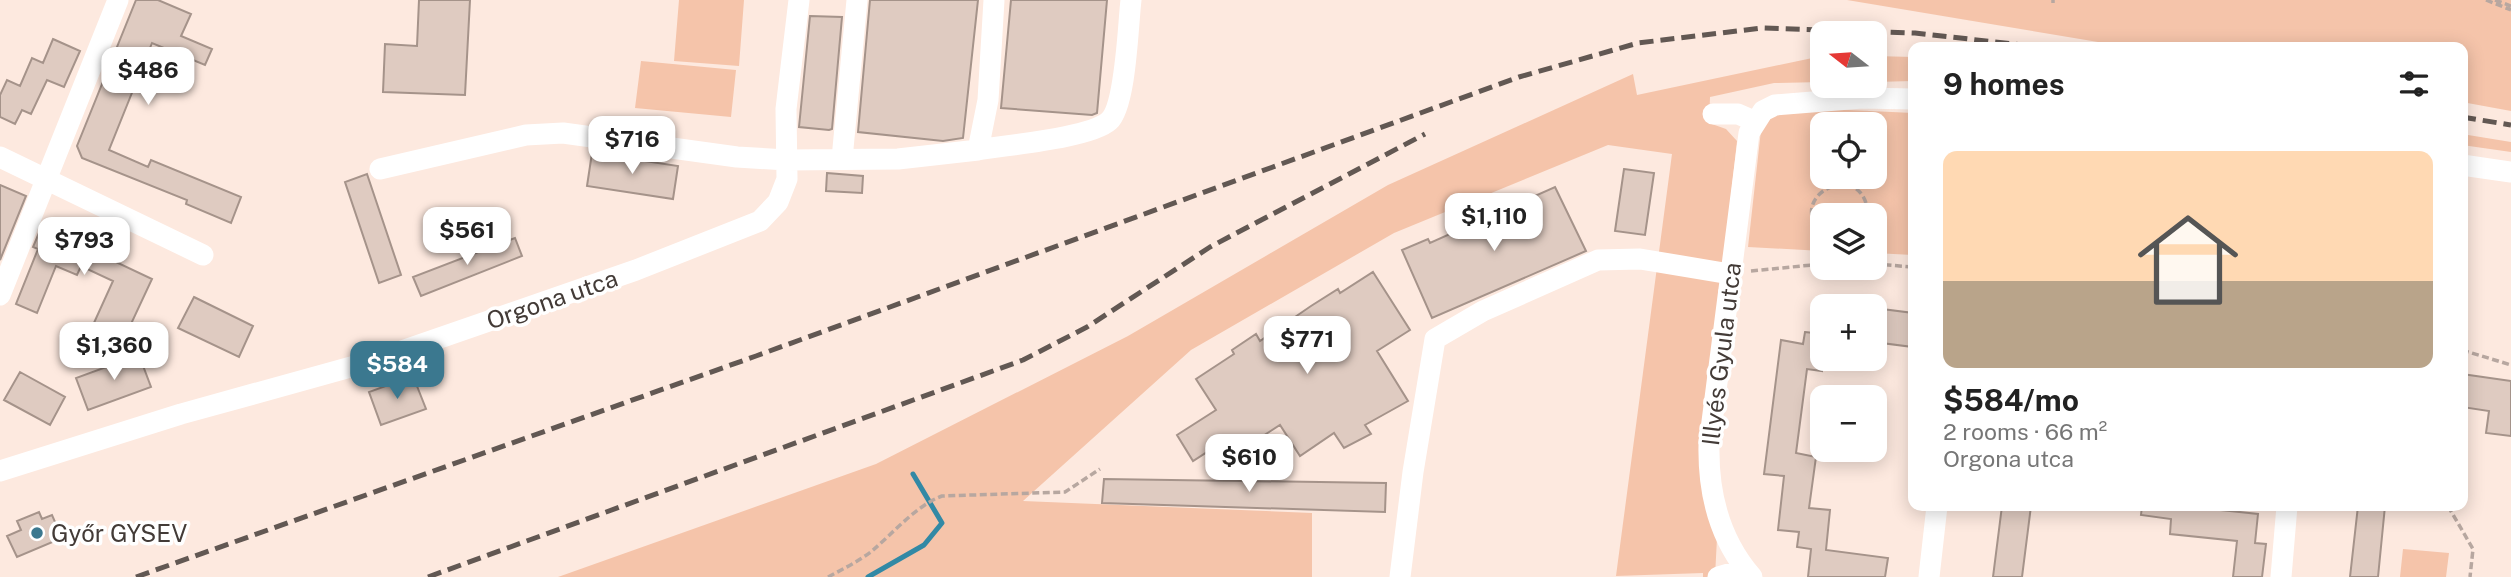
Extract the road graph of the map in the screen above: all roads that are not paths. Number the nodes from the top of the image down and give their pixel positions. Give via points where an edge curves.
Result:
1 (118, 0) edge
2 (799, 0) edge
3 (857, 0) edge
4 (994, 0) edge
5 (1130, 0) edge
6 (1908, 99) edge
7 (1713, 114) dead end
8 (1754, 121) junction
9 (978, 150) junction
10 (0, 157) edge
11 (842, 159) junction
12 (787, 160) junction
13 (2468, 166) edge
14 (380, 169) dead end
15 (2511, 172) edge
16 (46, 179) junction
17 (203, 255) dead end
18 (1730, 274) junction
19 (0, 295) edge
20 (0, 471) edge
21 (1936, 511) edge
22 (2287, 511) edge
23 (1749, 573) edge
24 (1401, 577) edge
25 (1718, 577) edge
26 (1929, 577) edge
27 (2281, 577) edge

1 - 16 street
2 - 12 street, Orgona utca via 786,109
3 - 11 street
4 - 9 street via 988,100
5 - 9 street via 1124,78 1109,122 1090,131
6 - 8 street via 1775,105
7 - 8 street via 1738,114
8 - 18 street, Illyés Gyula utca
9 - 11 street via 898,159
10 - 16 street
11 - 12 street
12 - 14 street via 563,133 526,135
12 - 20 street, Orgona utca via 787,179 778,202 760,221 623,275 376,360
13 - 15 street
16 - 17 street
16 - 19 street
18 - 23 street, Illyés Gyula utca via 1708,474 1719,523 1729,547
18 - 24 street via 1640,259 1598,260 1483,311 1435,339
21 - 26 street
22 - 27 street
23 - 25 street

